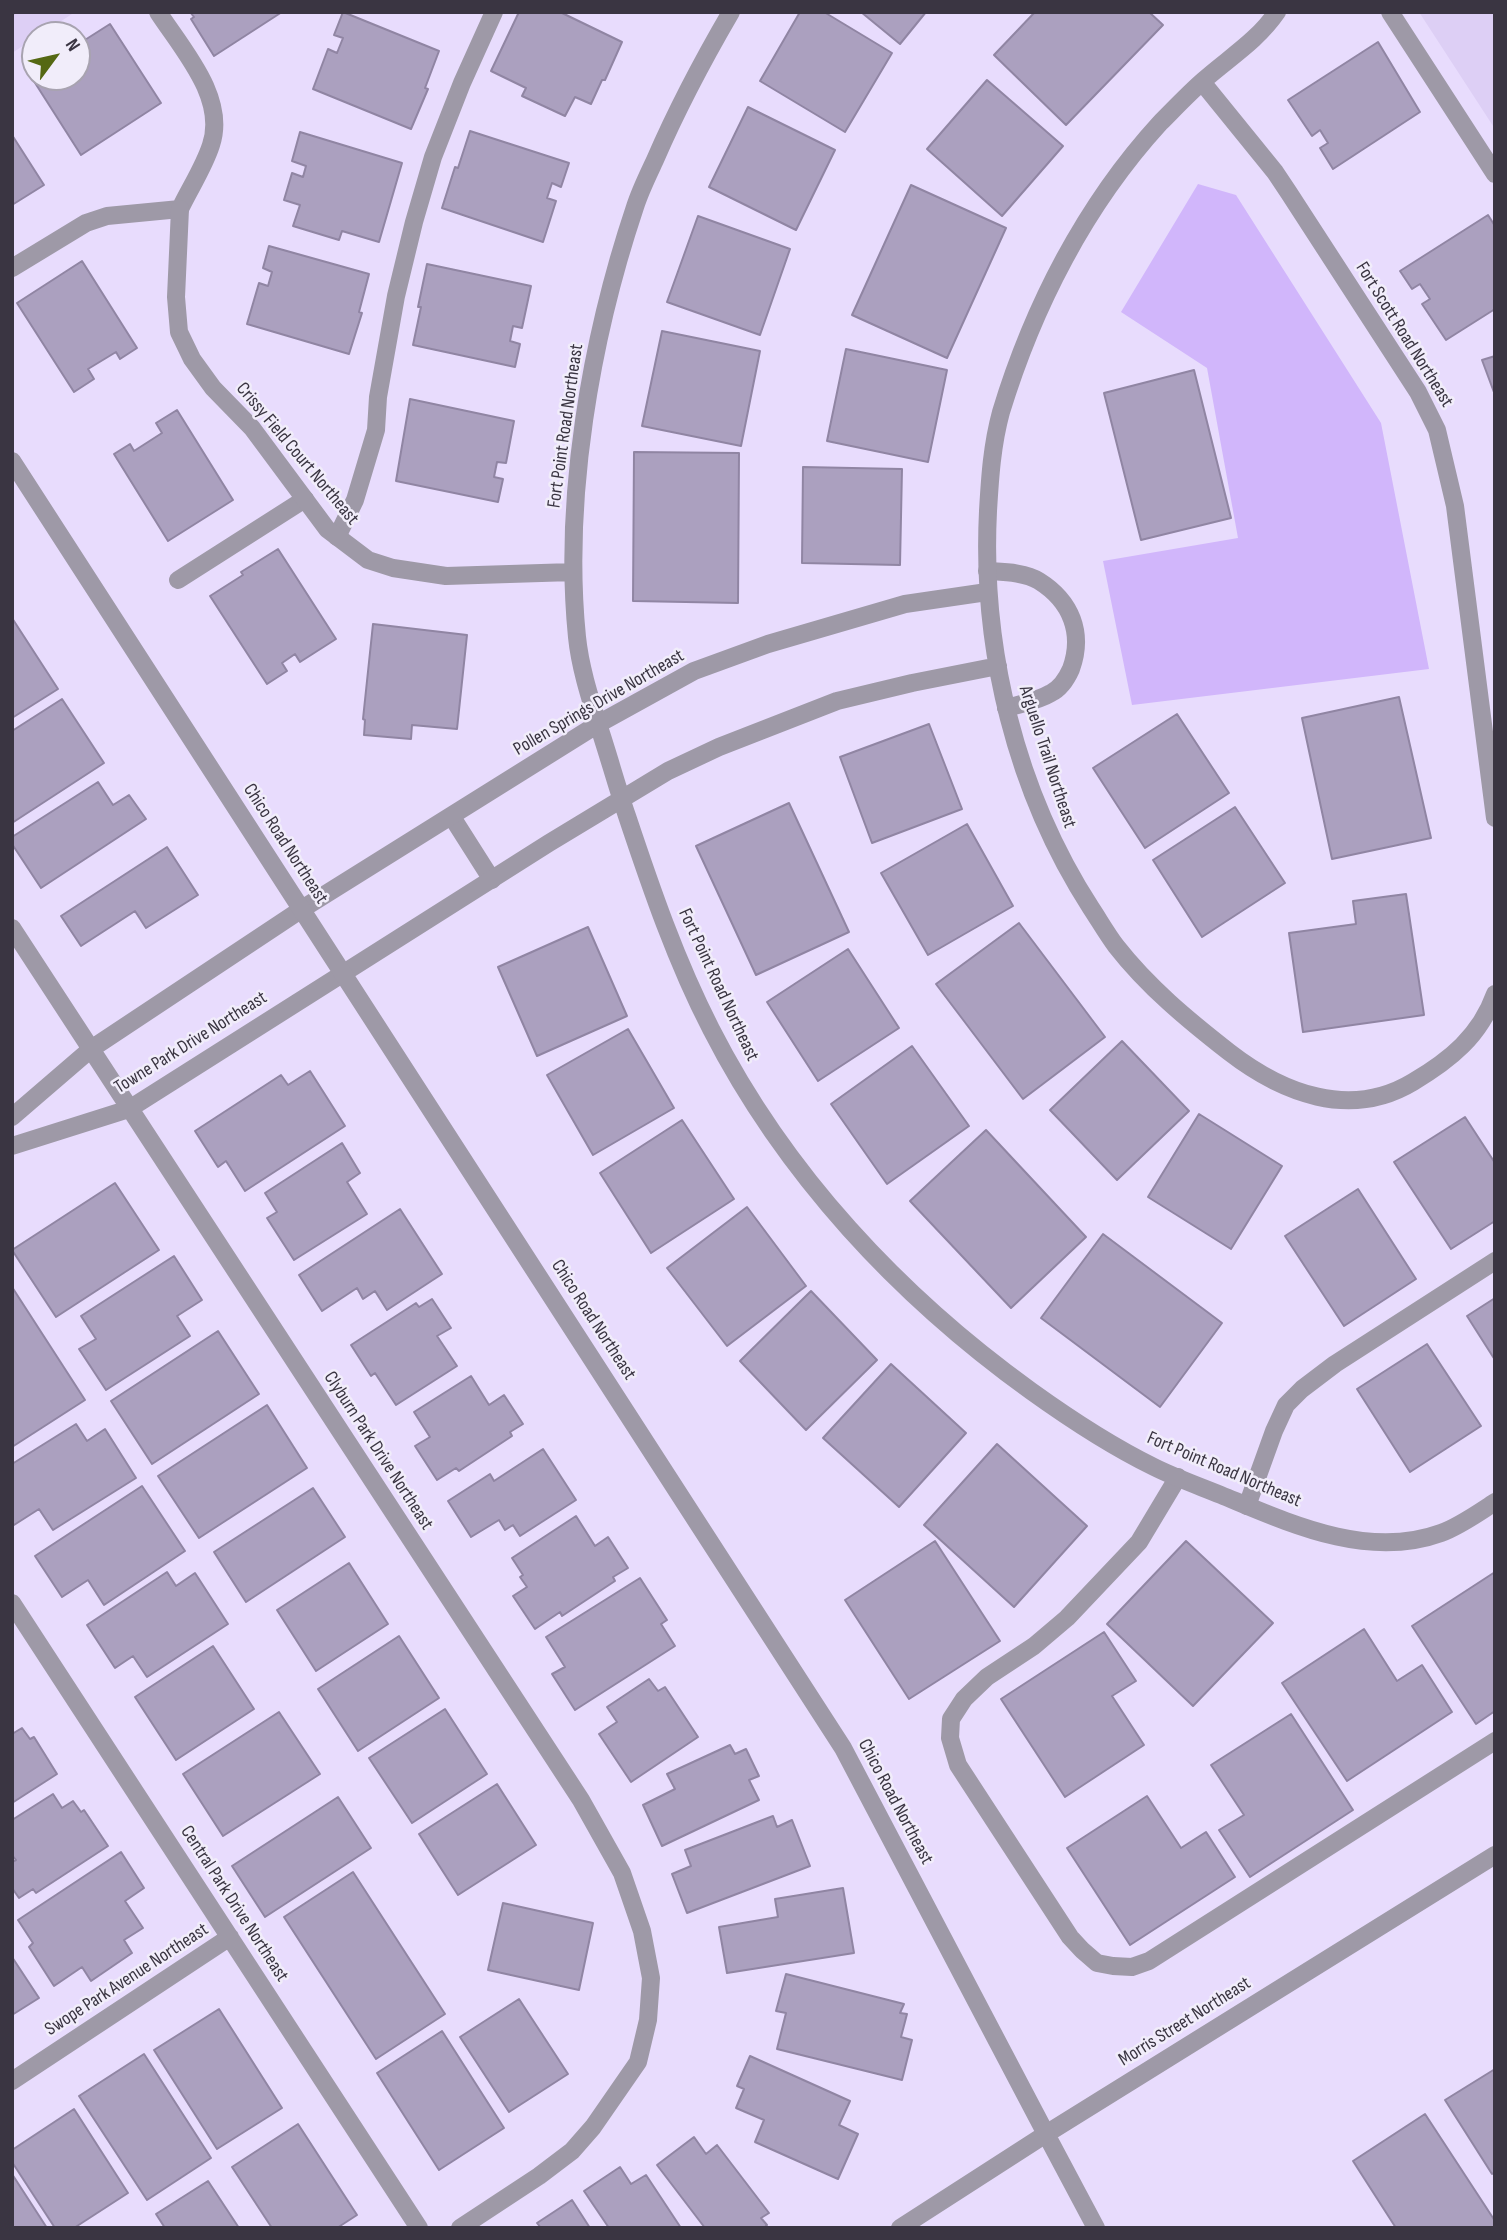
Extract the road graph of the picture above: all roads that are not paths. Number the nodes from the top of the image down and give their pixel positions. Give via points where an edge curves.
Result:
1 (158, 12) edge
2 (494, 12) edge
3 (731, 12) edge
4 (1277, 12) edge
5 (1390, 12) edge
6 (1202, 82) junction
7 (1495, 174) edge
8 (180, 209) junction
9 (12, 268) edge
10 (12, 461) edge
11 (305, 499) junction
12 (337, 537) junction
13 (987, 571) junction
14 (573, 572) junction
15 (178, 580) dead end
16 (987, 592) junction
17 (998, 666) junction
18 (1006, 708) junction
19 (598, 724) junction
20 (621, 799) junction
21 (452, 817) junction
22 (1495, 818) edge
23 (492, 880) junction
24 (302, 909) junction
25 (12, 928) edge
26 (344, 973) junction
27 (1495, 994) edge
28 (91, 1049) junction
29 (129, 1109) junction
30 (12, 1117) edge
31 (12, 1146) edge
32 (1495, 1261) edge
33 (1178, 1477) junction
34 (1495, 1502) edge
35 (1247, 1506) junction
36 (12, 1603) edge
37 (1495, 1741) edge
38 (1495, 1855) edge
39 (230, 1937) junction
40 (12, 2081) edge
41 (1046, 2134) junction
42 (419, 2228) edge
43 (460, 2228) edge
44 (900, 2228) edge
45 (1096, 2228) edge

1 - 8 street via 211,97 215,125 211,144
2 - 12 street via 433,157 396,296 376,430 355,500
3 - 14 street, Fort Point Road Northeast via 679,105 636,203 602,316 582,442
4 - 6 street, Arguello Trail Northeast via 1262,33
5 - 7 street
6 - 13 street, Arguello Trail Northeast via 1159,125 1108,189 1064,259 1034,321 1000,414 991,457
6 - 22 street, Fort Scott Road Northeast via 1290,193 1418,392 1437,430 1455,506
8 - 9 street via 107,216 86,223
8 - 11 street, Crissy Field Court Northeast via 179,332 192,359
10 - 24 street, Chico Road Northeast
11 - 12 street, Crissy Field Court Northeast
11 - 15 street
12 - 14 street, Crissy Field Court Northeast via 368,560 421,573
13 - 16 street, Arguello Trail Northeast
13 - 18 street via 1038,580 1060,598 1078,640 1067,678 1053,693
14 - 19 street, Fort Point Road Northeast via 577,638
16 - 17 street, Arguello Trail Northeast
16 - 19 street, Pollen Springs Drive Northeast via 905,604 768,643 694,671
17 - 18 street, Arguello Trail Northeast
17 - 20 street via 837,701 719,747
18 - 27 street, Arguello Trail Northeast via 1043,823 1116,946 1184,1016 1255,1072 1304,1094 1349,1102 1401,1090 1444,1064 1471,1035
19 - 20 street, Fort Point Road Northeast
19 - 21 street, Pollen Springs Drive Northeast
20 - 23 street
20 - 33 street, Fort Point Road Northeast via 666,929 711,1028 737,1077 818,1193 925,1307 994,1364 1069,1419
21 - 23 street
21 - 24 street, Pollen Springs Drive Northeast
23 - 26 street
24 - 26 street, Chico Road Northeast
24 - 28 street
25 - 28 street, Clyburn Park Drive Northeast
26 - 29 street, Towne Park Drive Northeast
26 - 41 street, Chico Road Northeast via 844,1748
28 - 29 street, Clyburn Park Drive Northeast
28 - 30 street
29 - 31 street, Towne Park Drive Northeast
29 - 43 street, Clyburn Park Drive Northeast via 581,1800 622,1873 642,1931 651,1978 648,2021 638,2062 572,2151
32 - 35 street via 1302,1389 1286,1405
33 - 35 street, Fort Point Road Northeast
33 - 37 street via 1139,1542 1067,1618 987,1677 951,1719 950,1738 958,1765 1070,1937 1097,1963 1132,1967 1149,1961
34 - 35 street, Fort Point Road Northeast via 1441,1533 1392,1543 1330,1534
36 - 39 street, Central Park Drive Northeast
38 - 41 street, Morris Street Northeast
39 - 40 street, Swope Park Avenue Northeast
39 - 42 street, Central Park Drive Northeast
41 - 44 street, Morris Street Northeast
41 - 45 street, Chico Road Northeast

